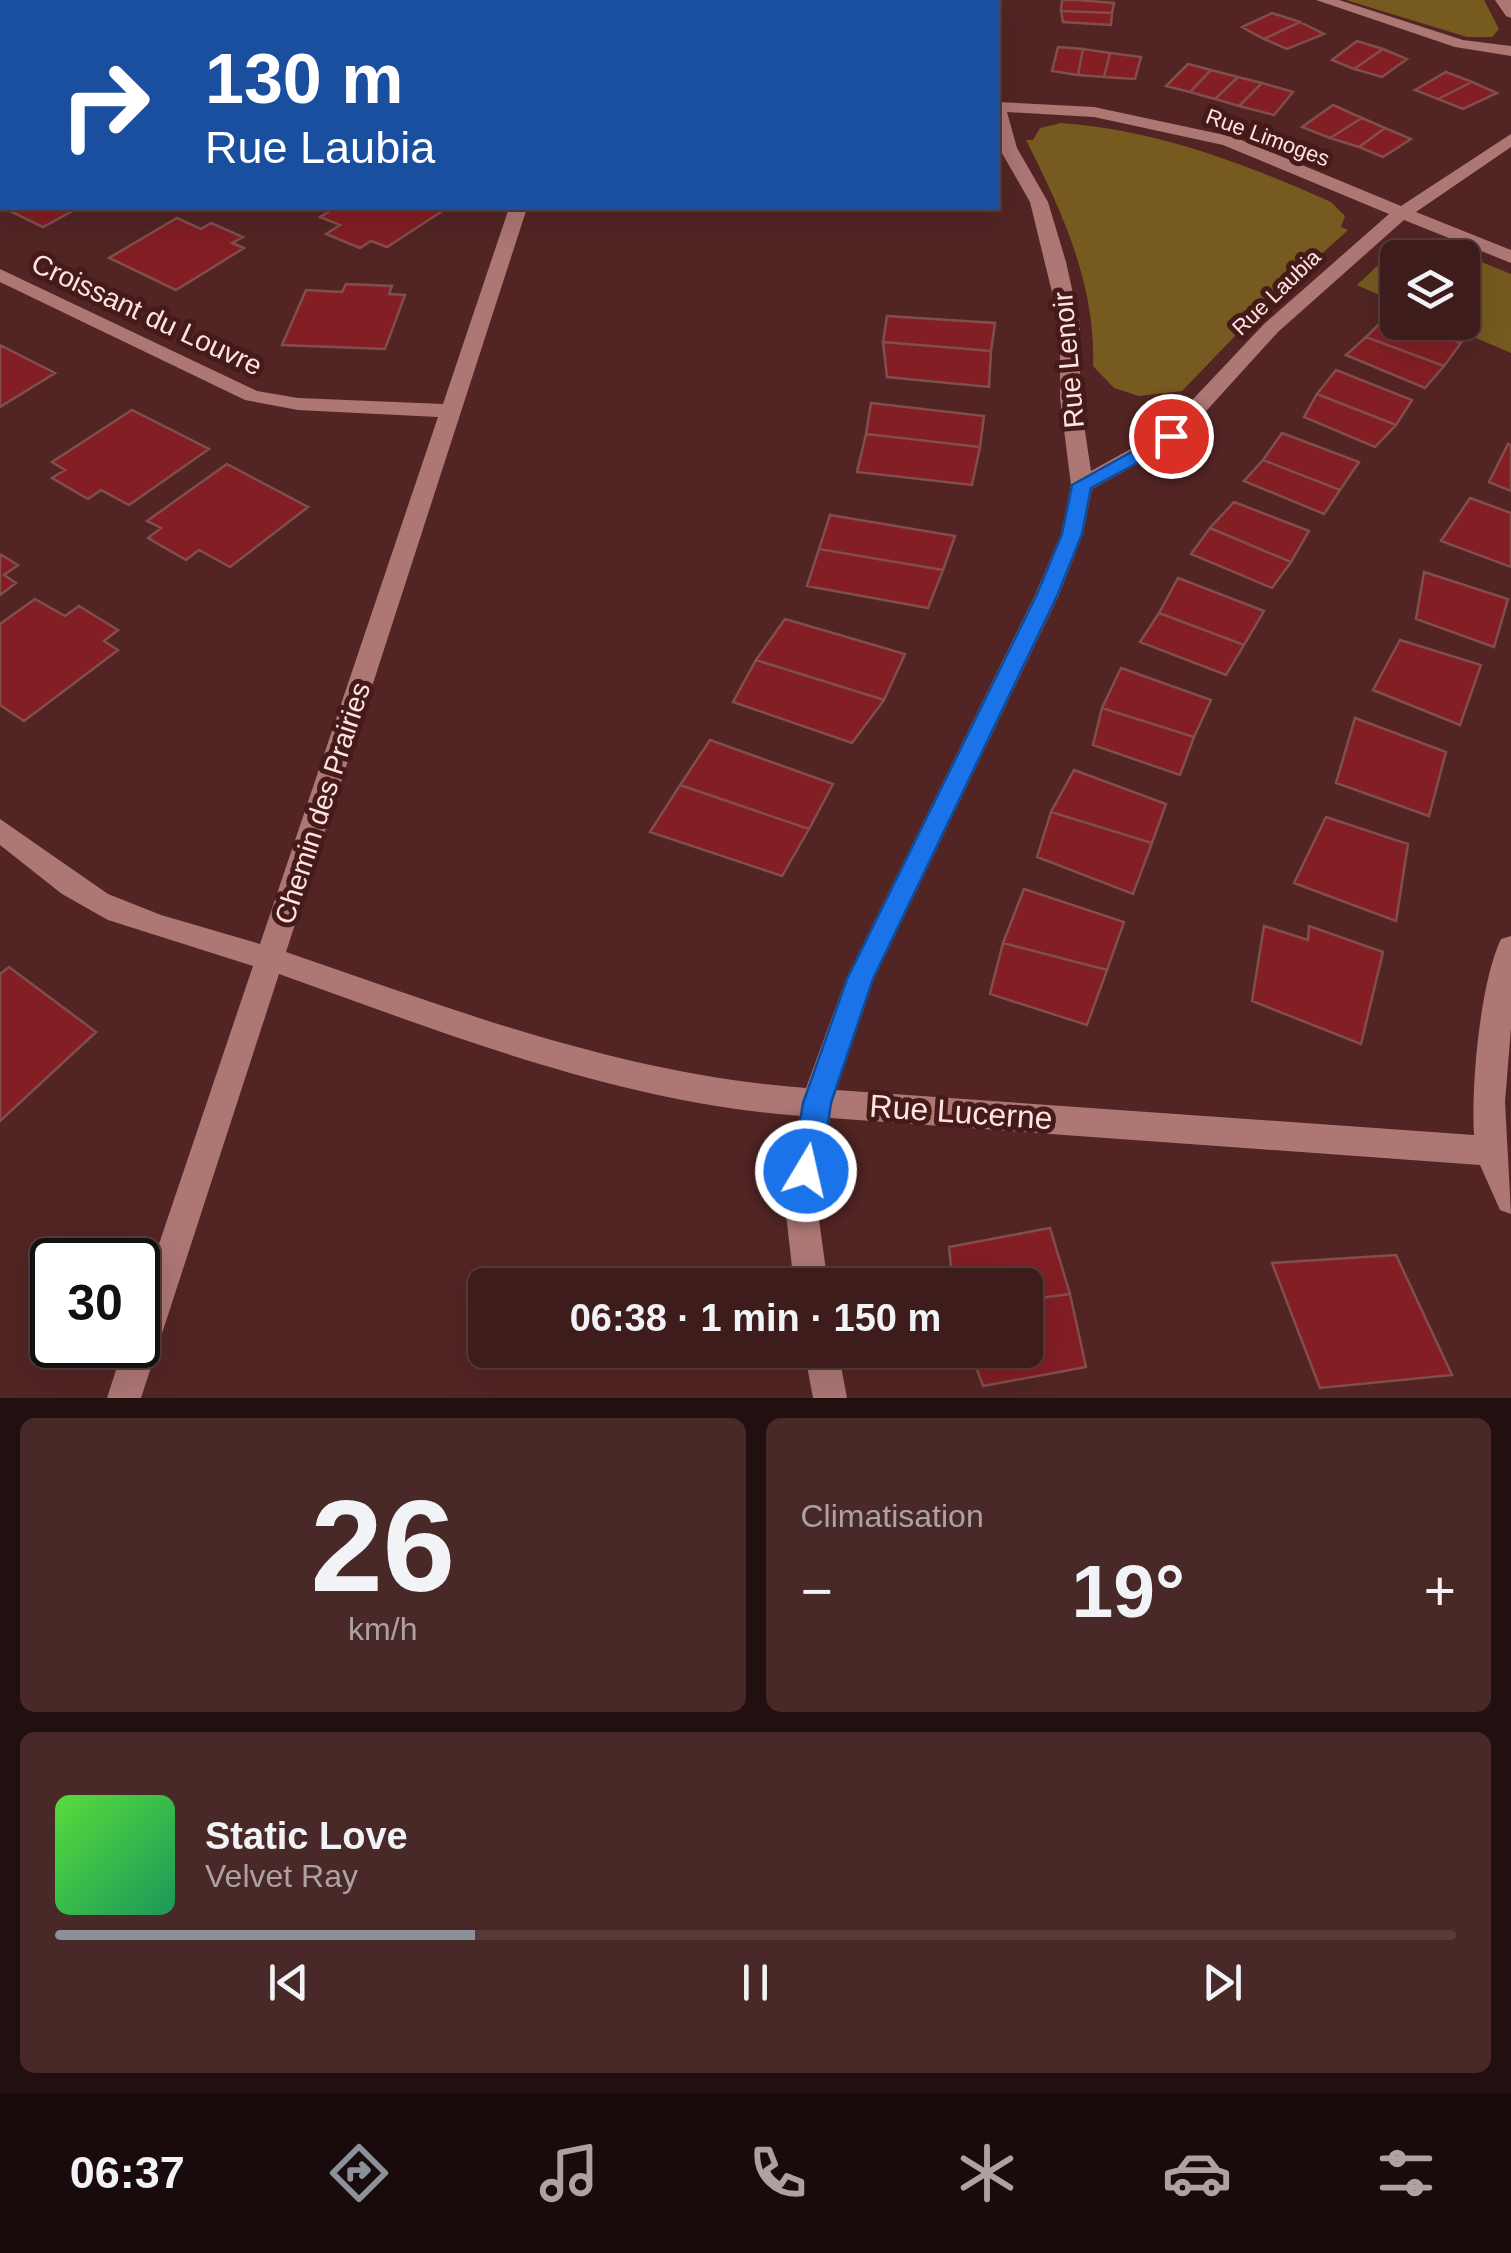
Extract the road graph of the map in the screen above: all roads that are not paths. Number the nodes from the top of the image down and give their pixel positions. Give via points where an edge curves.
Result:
1 (1324, 0) edge
2 (1503, 0) edge
3 (1511, 13) edge
4 (1511, 51) edge
5 (1000, 108) edge
6 (1000, 116) edge
7 (1511, 138) edge
8 (517, 210) edge
9 (1401, 213) junction
10 (1511, 258) edge
11 (0, 275) edge
12 (451, 411) junction
13 (1082, 485) junction
14 (0, 830) edge
15 (1511, 948) edge
16 (271, 959) junction
17 (817, 1103) junction
18 (1491, 1151) junction
19 (1511, 1199) edge
20 (809, 1268) edge
21 (824, 1368) edge
22 (124, 1398) edge
23 (830, 1398) edge

1 - 4 street via 1461,44
2 - 3 street
5 - 9 street, Rue Limoges via 1094,112 1228,141
6 - 13 street, Rue Lenoir via 1008,148 1039,202 1057,262 1070,325 1070,398
7 - 9 street, Rue Laubia
8 - 12 street, Chemin des Prairies
9 - 10 street, Rue Limoges
9 - 13 street, Rue Laubia via 1271,328 1171,436
11 - 12 street, Croissant du Louvre via 252,396
12 - 16 street, Chemin des Prairies
13 - 17 street, Rue Lenoir via 1072,534 1047,594 860,979
14 - 16 street, Rue Lucerne via 99,902
15 - 18 street via 1502,986
16 - 17 street, Rue Lucerne via 601,1073 699,1093
16 - 22 street, Chemin des Prairies
17 - 18 street, Rue Lucerne
17 - 20 street, Rue Lenoir via 801,1205
18 - 19 street
21 - 23 street

